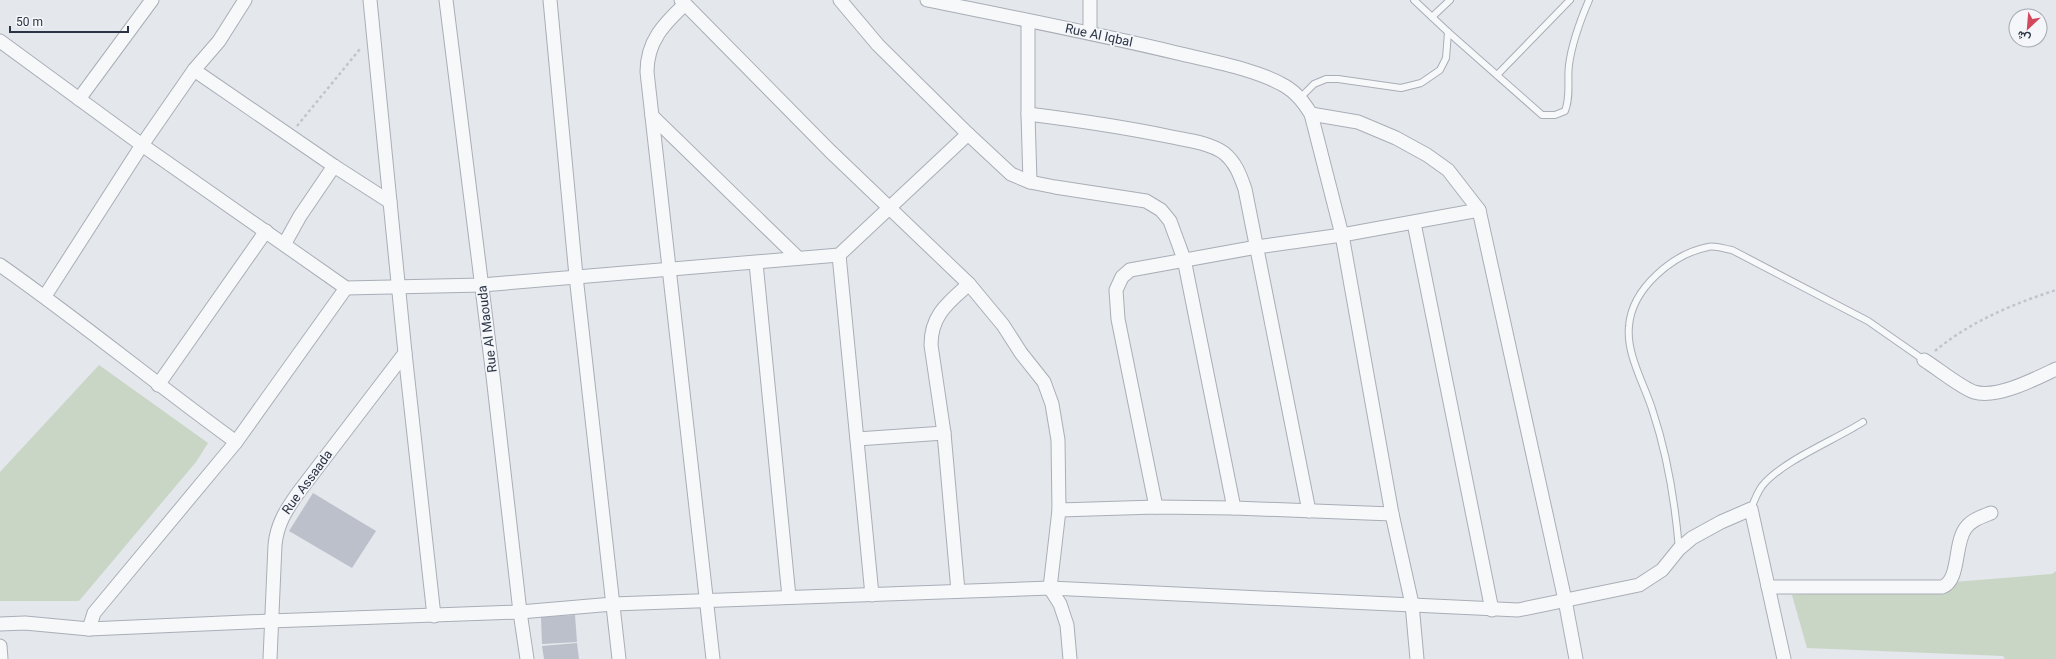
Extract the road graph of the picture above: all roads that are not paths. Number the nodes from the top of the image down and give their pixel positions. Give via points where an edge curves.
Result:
1 (152, 0) edge
2 (245, 0) edge
3 (370, 0) edge
4 (446, 0) edge
5 (550, 0) edge
6 (840, 0) edge
7 (927, 0) edge
8 (1090, 0) edge
9 (1414, 0) edge
10 (1450, 0) edge
11 (1570, 0) edge
12 (1589, 0) edge
13 (683, 2) edge
14 (1432, 17) junction
15 (1028, 21) junction
16 (1448, 32) junction
17 (1090, 33) junction
18 (0, 41) edge
19 (194, 70) junction
20 (1497, 75) junction
21 (1300, 98) junction
22 (79, 99) junction
23 (1028, 114) junction
24 (1311, 114) junction
25 (652, 116) junction
26 (968, 134) junction
27 (142, 145) junction
28 (334, 166) junction
29 (1030, 182) junction
30 (390, 202) junction
31 (890, 207) junction
32 (1479, 210) junction
33 (1414, 223) junction
34 (266, 231) junction
35 (1342, 235) junction
36 (285, 243) junction
37 (1257, 247) junction
38 (839, 255) junction
39 (798, 258) junction
40 (1184, 259) junction
41 (756, 263) junction
42 (0, 265) edge
43 (669, 269) junction
44 (576, 276) junction
45 (969, 284) junction
46 (482, 285) junction
47 (398, 287) junction
48 (346, 288) junction
49 (45, 296) junction
50 (405, 353) junction
51 (1924, 360) joint
52 (2056, 369) edge
53 (158, 385) junction
54 (1863, 422) dead end
55 (944, 433) junction
56 (857, 439) junction
57 (236, 442) junction
58 (1156, 507) junction
59 (1234, 508) junction
60 (1751, 509) junction
61 (1059, 510) junction
62 (1308, 511) junction
63 (1991, 513) dead end
64 (1392, 514) junction
65 (1679, 549) junction
66 (1768, 587) junction
67 (1050, 588) junction
68 (958, 591) junction
69 (872, 595) junction
70 (789, 598) junction
71 (1565, 600) junction
72 (706, 602) junction
73 (613, 604) junction
74 (1412, 604) junction
75 (1492, 610) junction
76 (520, 612) junction
77 (434, 616) junction
78 (270, 620) junction
79 (0, 624) edge
80 (89, 629) junction
81 (0, 646) edge
82 (1, 659) edge
83 (270, 659) edge
84 (527, 659) edge
85 (619, 659) edge
86 (713, 659) edge
87 (1070, 659) edge
88 (1417, 659) edge
89 (1576, 659) edge
90 (1784, 659) edge

1 - 22 street
2 - 19 street via 219,41
3 - 30 street
4 - 46 street, Rue Al Maouda
5 - 44 street
6 - 26 street via 878,45
7 - 15 street, Rue Al Iqbal
8 - 17 street
9 - 14 lane
10 - 14 lane
11 - 20 lane
12 - 20 lane via 1573,43 1569,66 1569,101 1565,111 1542,116
13 - 25 street via 656,34 648,52 647,72
13 - 31 street via 830,151
14 - 16 lane
15 - 17 street, Rue Al Iqbal
15 - 23 street
16 - 20 lane
16 - 21 lane via 1446,58 1440,70 1421,83 1401,88 1326,79 1314,84
17 - 21 street, Rue Al Iqbal via 1207,60 1283,85
18 - 22 street
19 - 27 street
19 - 28 street
21 - 24 street, Rue Al Iqbal
22 - 27 street
23 - 29 street
23 - 37 street via 1098,122 1195,142 1219,150 1234,163 1240,173
24 - 32 street via 1358,122 1427,155 1448,170
24 - 35 street
25 - 39 street
25 - 43 street
26 - 29 street via 1012,174
26 - 31 street
27 - 34 street
27 - 49 street
28 - 30 street
28 - 36 street
29 - 40 street via 1146,201 1161,210 1170,220
30 - 47 street
31 - 38 street
31 - 45 street
32 - 33 street
32 - 71 street
33 - 35 street
33 - 75 street
34 - 36 street
34 - 53 street
35 - 37 street
35 - 64 street
36 - 48 street
37 - 40 street
37 - 62 street
38 - 39 street
38 - 56 street
39 - 41 street
40 - 58 street via 1130,270 1122,277 1116,290 1118,318
40 - 59 street
41 - 43 street
41 - 70 street
42 - 49 street
43 - 44 street
43 - 72 street
44 - 46 street
44 - 73 street
45 - 55 street via 938,315 931,334
45 - 61 street via 1004,325 1021,353 1044,382 1057,425
46 - 47 street
46 - 76 street, Rue Al Maouda
47 - 48 street
47 - 50 street
48 - 57 street
49 - 53 street
50 - 77 street
50 - 78 street, Rue Assaada via 281,518 276,533
51 - 52 street via 1974,392 1988,393 2031,382
51 - 65 lane via 1868,321 1732,250 1709,246 1686,255 1663,269 1643,289 1631,315 1629,326 1631,351 1667,460 1676,503
53 - 57 street
54 - 60 lane via 1771,477 1761,487
55 - 56 street
55 - 68 street
56 - 69 street
57 - 80 street via 94,613
58 - 59 street
58 - 61 street
59 - 62 street
60 - 65 street via 1692,538
60 - 66 street
61 - 67 street
62 - 64 street
63 - 66 street via 1974,520 1964,530 1954,563 1953,577 1948,585 1942,588
64 - 74 street
65 - 71 street via 1662,570 1639,585
66 - 90 street
67 - 68 street
67 - 74 street
67 - 87 street via 1060,604 1067,624
68 - 69 street
69 - 70 street
70 - 72 street
71 - 75 street via 1518,610
71 - 89 street
72 - 73 street
72 - 86 street
73 - 76 street
73 - 85 street
74 - 75 street
74 - 88 street
76 - 77 street
76 - 84 street, Rue Al Maouda
77 - 78 street
78 - 80 street
78 - 83 street, Rue Assaada
79 - 80 street
81 - 82 street

